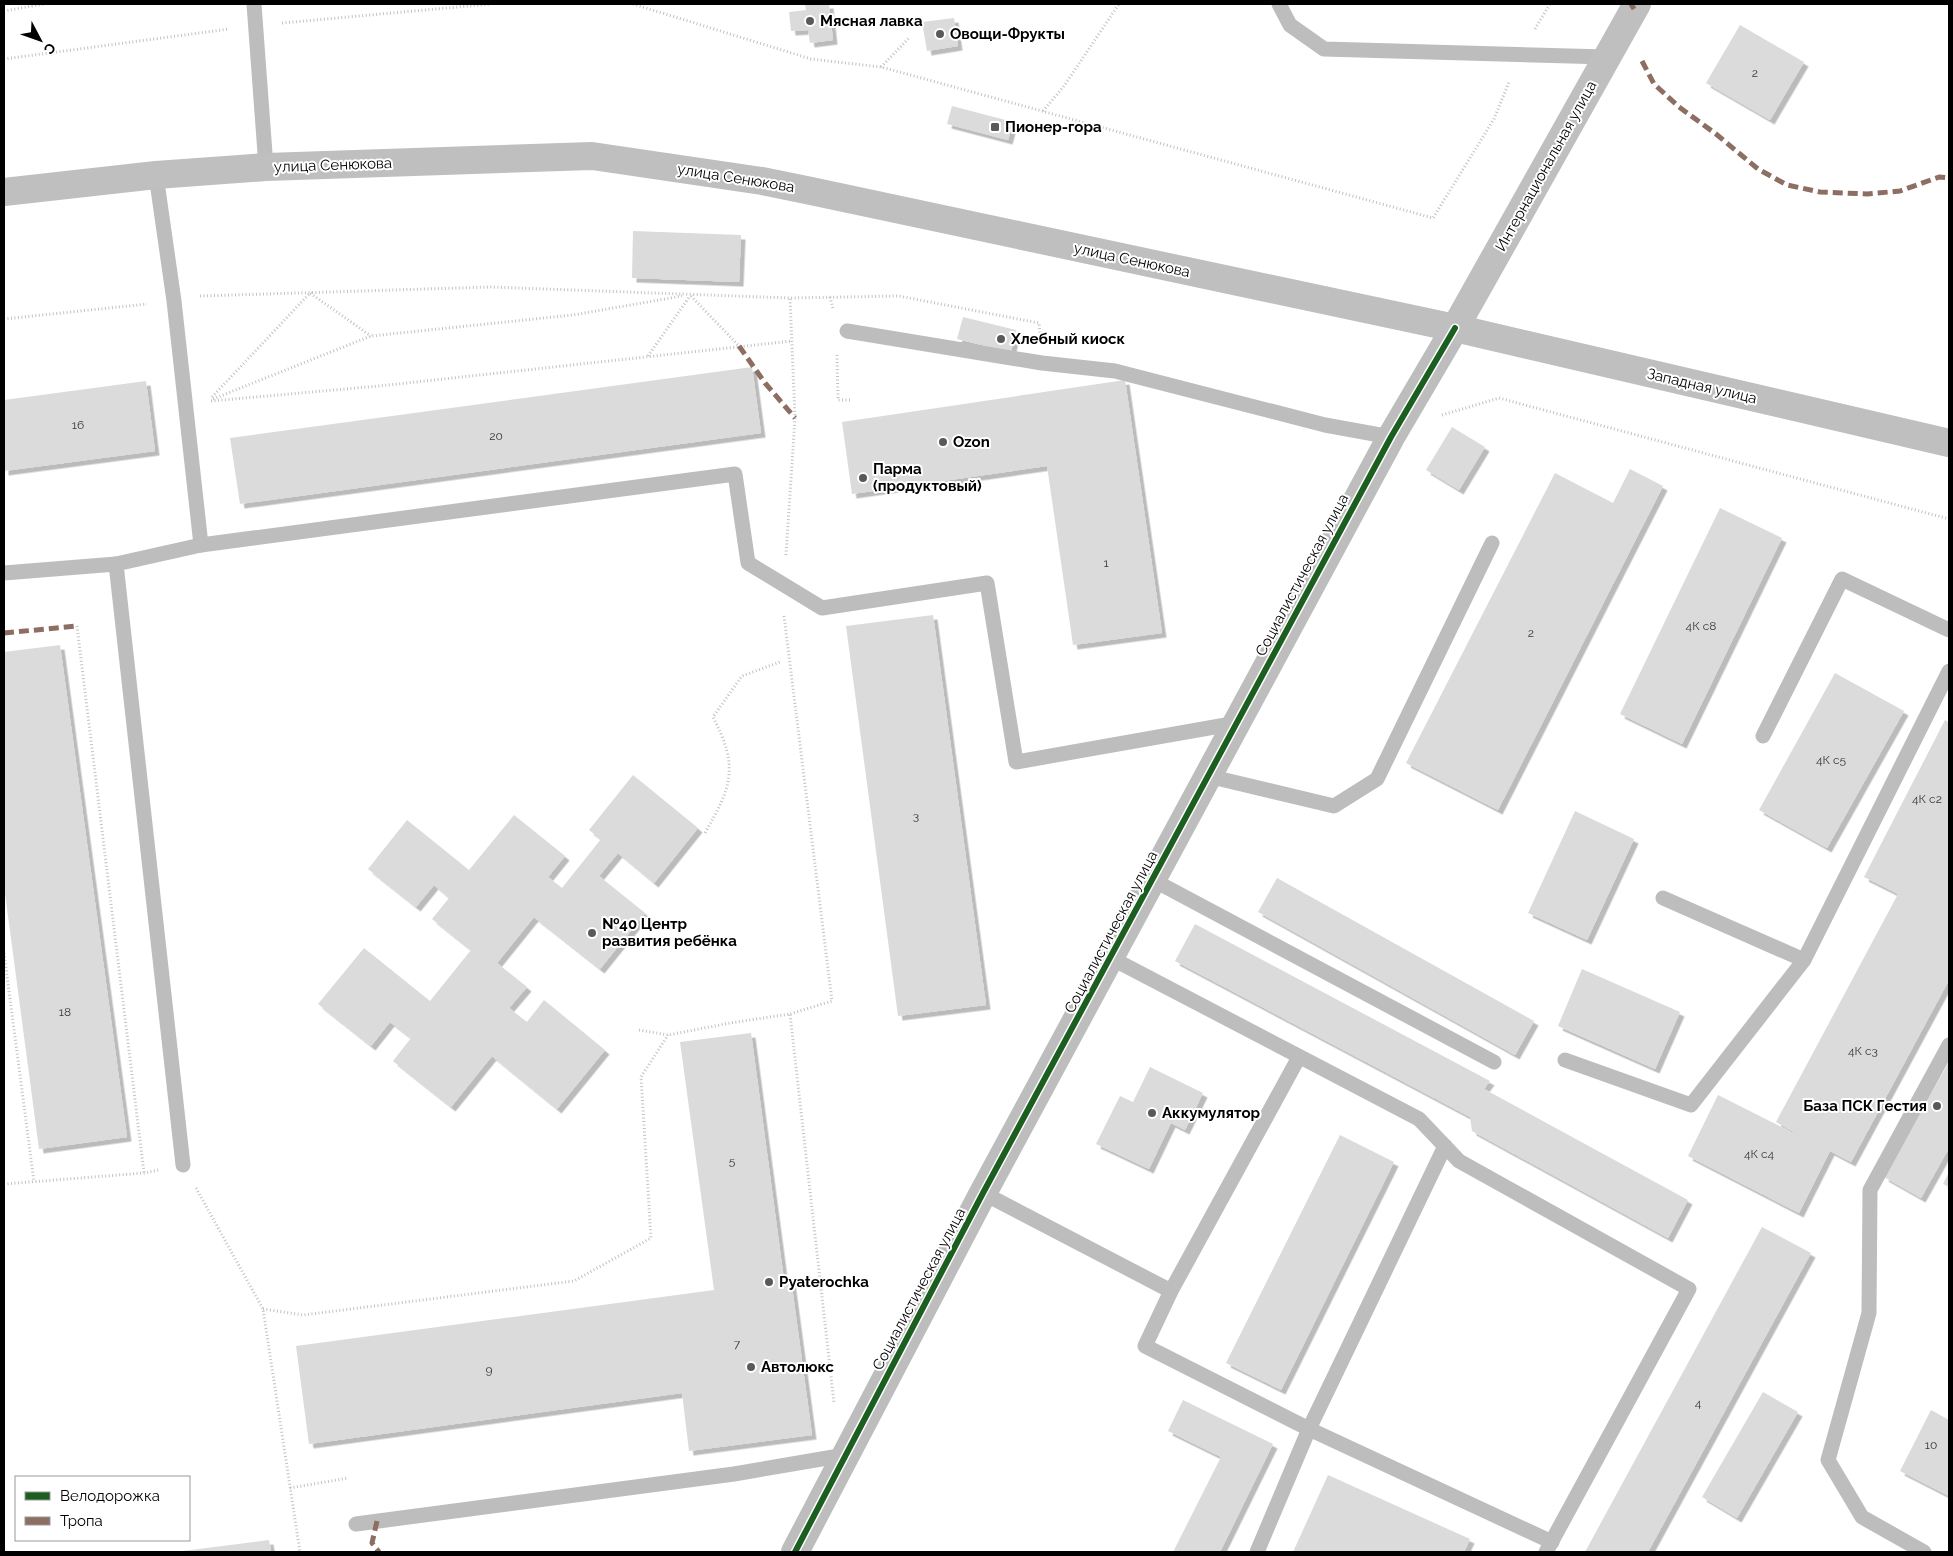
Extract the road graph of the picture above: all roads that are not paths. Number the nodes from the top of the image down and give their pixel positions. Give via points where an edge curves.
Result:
1 (254, 4) edge
2 (1279, 4) edge
3 (1637, 4) edge
4 (1607, 56) junction
5 (266, 167) junction
6 (156, 175) junction
7 (4, 192) edge
8 (1455, 328) junction
9 (847, 331) dead end
10 (1391, 437) junction
11 (1949, 443) edge
12 (1492, 543) dead end
13 (201, 545) junction
14 (116, 564) junction
15 (4, 573) edge
16 (1949, 630) edge
17 (1949, 671) edge
18 (1238, 723) junction
19 (1763, 736) dead end
20 (1208, 776) junction
21 (1153, 880) junction
22 (1663, 898) dead end
23 (1111, 958) junction
24 (1804, 960) junction
25 (1949, 1045) edge
26 (1299, 1057) junction
27 (1565, 1060) dead end
28 (1494, 1062) dead end
29 (1445, 1146) junction
30 (183, 1165) road end
31 (983, 1193) junction
32 (1171, 1291) junction
33 (1309, 1429) junction
34 (845, 1455) junction
35 (356, 1524) dead end
36 (1549, 1547) edge
37 (795, 1552) edge
38 (1257, 1552) edge
39 (1924, 1552) edge

1 - 5 lane
2 - 4 lane via 1290,25 1324,49
3 - 4 main road, Интернациональная улица
4 - 8 main road, Интернациональная улица
5 - 6 main road, улица Сенюкова
5 - 8 main road, улица Сенюкова via 592,156 762,181
6 - 7 main road, улица Сенюкова
6 - 13 lane via 174,301
8 - 10 street, Социалистическая улица
8 - 11 main road, Западная улица
9 - 10 lane via 1042,363 1116,371 1325,425
10 - 18 street, Социалистическая улица
12 - 20 lane via 1378,779 1334,806
13 - 14 lane
13 - 18 lane via 734,474 748,563 822,608 986,583 1016,762
14 - 15 lane
14 - 30 lane
16 - 19 lane via 1842,578
17 - 24 lane
18 - 20 street, Социалистическая улица
20 - 21 street, Социалистическая улица
21 - 23 street, Социалистическая улица
21 - 28 lane
22 - 24 lane
23 - 26 lane
23 - 31 street, Социалистическая улица
24 - 27 lane via 1691,1106
25 - 39 lane via 1870,1190 1868,1313 1828,1460 1862,1517
26 - 29 lane via 1419,1119
26 - 32 lane
29 - 33 lane
29 - 36 lane via 1460,1161 1689,1289
31 - 32 lane
31 - 34 street, Социалистическая улица
32 - 33 lane via 1145,1346
33 - 36 lane
33 - 38 lane
34 - 35 lane via 734,1474
34 - 37 street, Социалистическая улица

